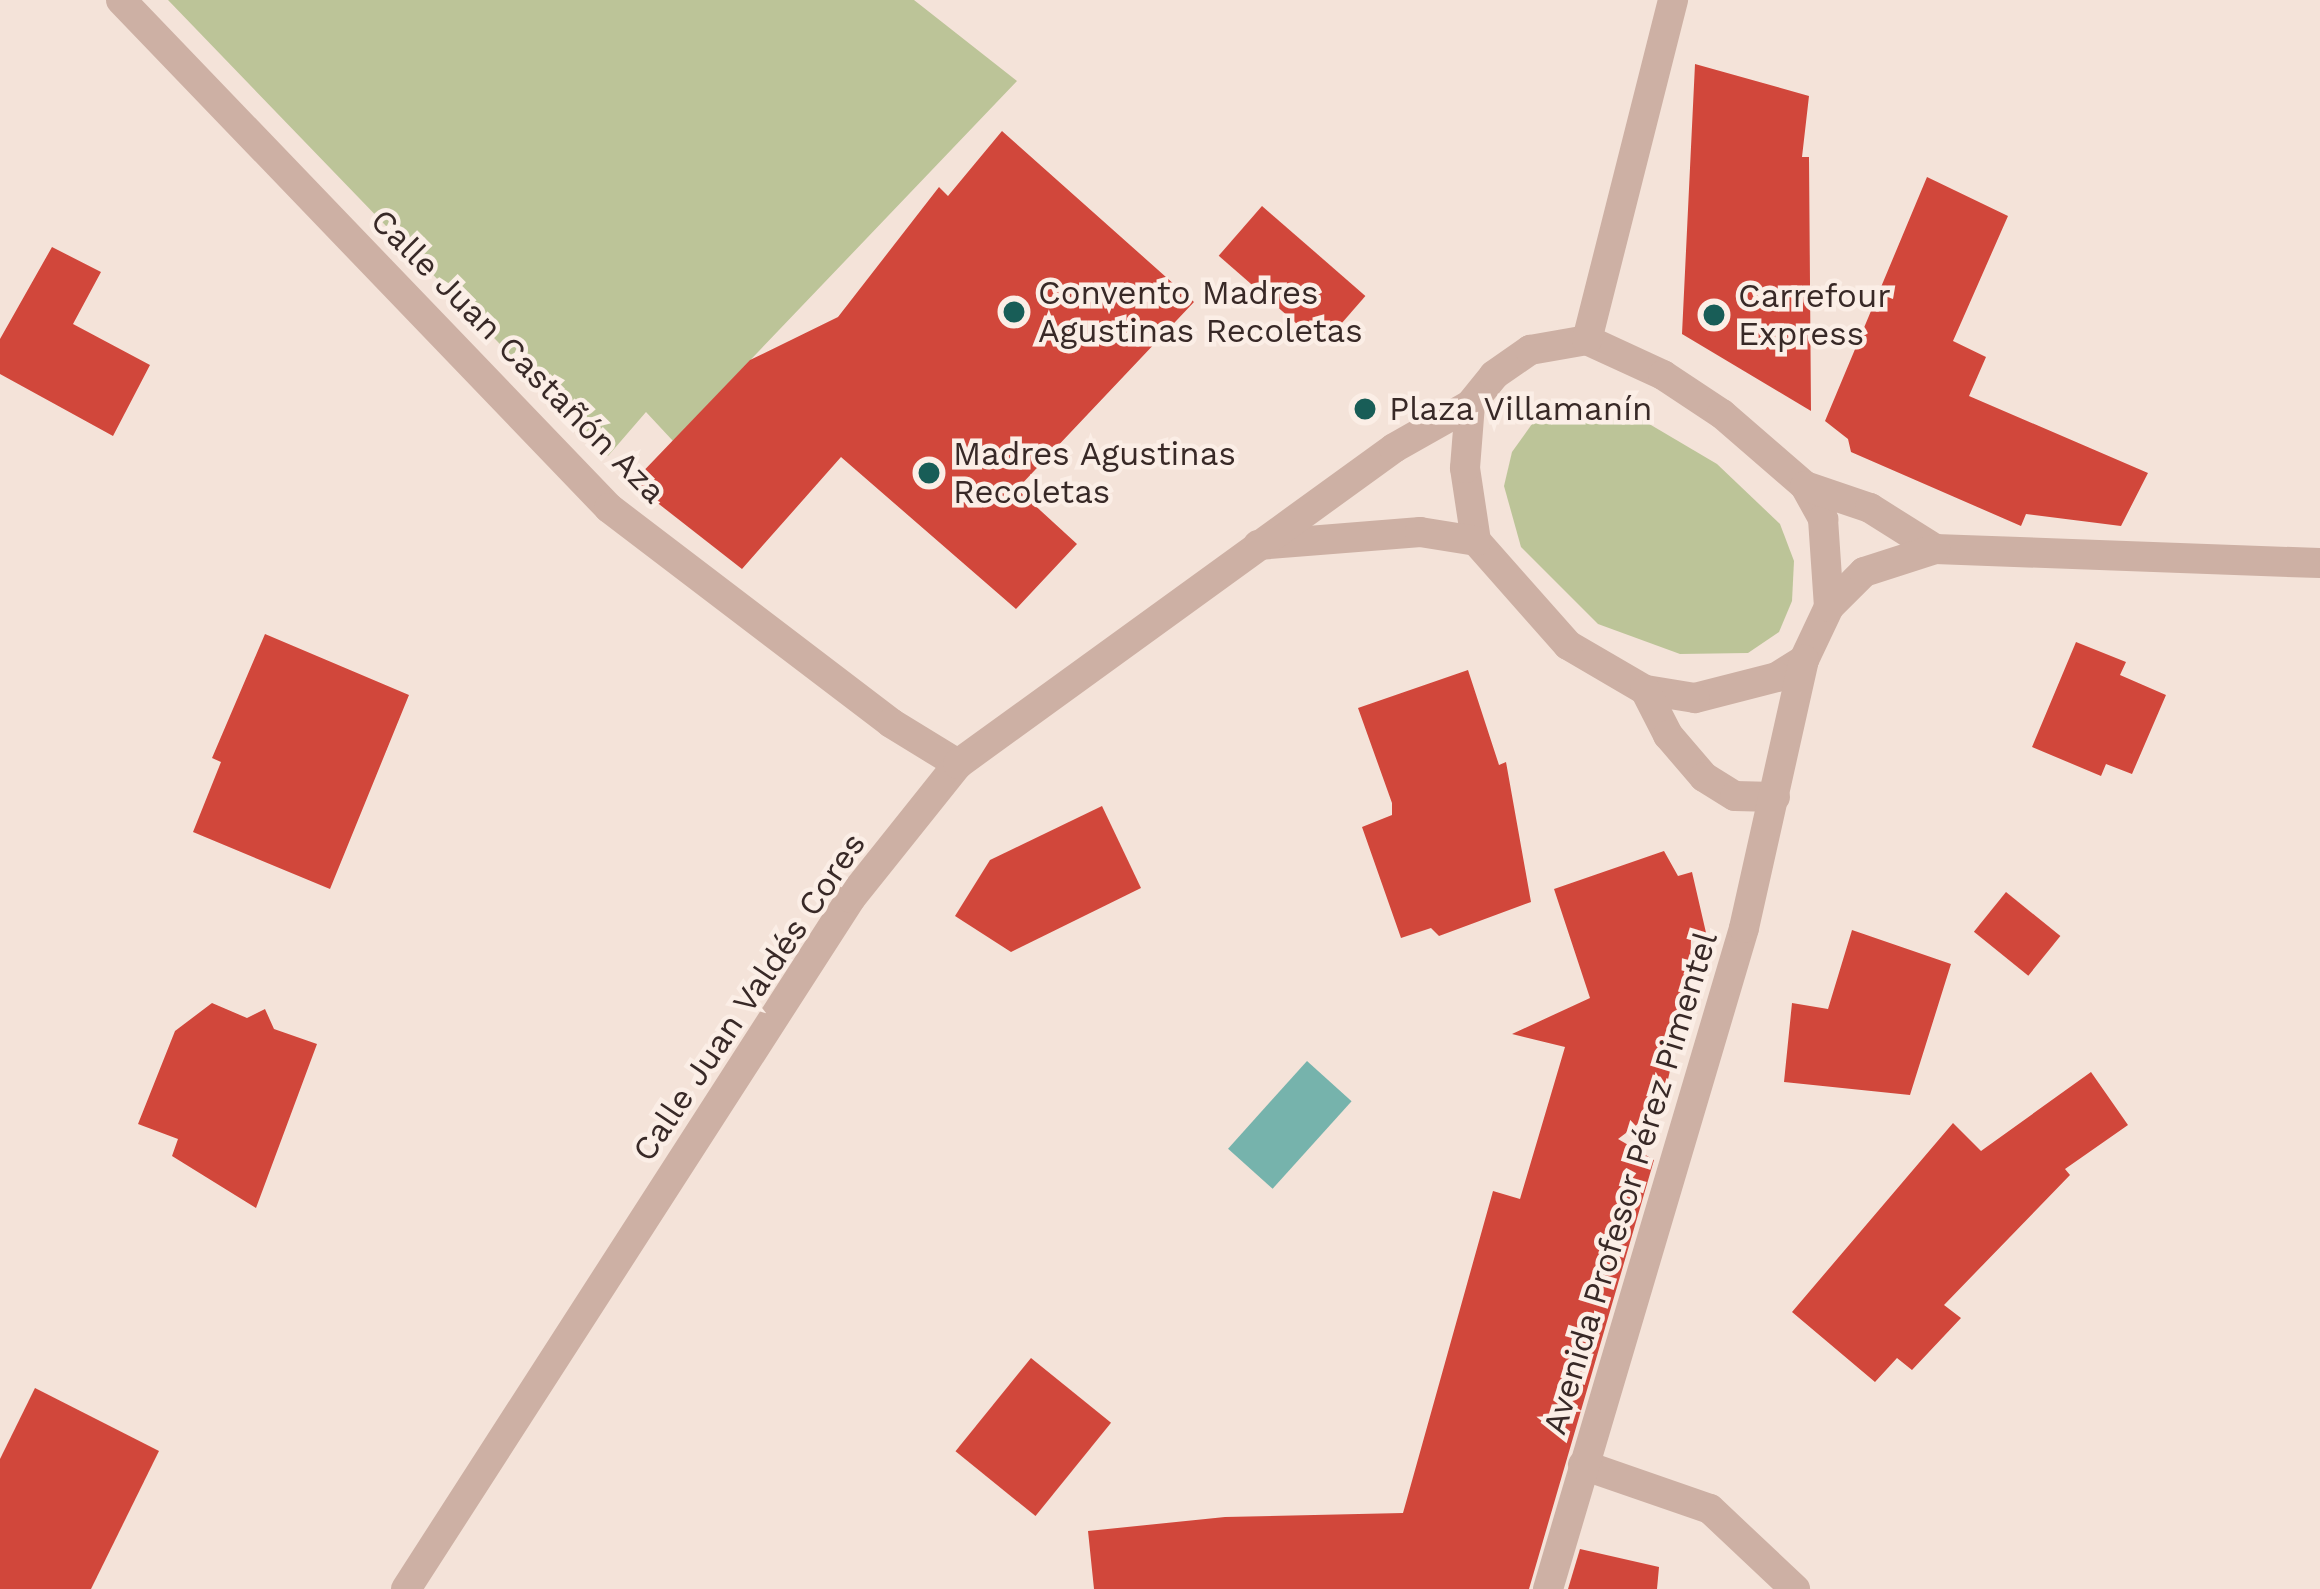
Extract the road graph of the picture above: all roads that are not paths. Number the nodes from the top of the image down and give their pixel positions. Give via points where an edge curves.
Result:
1 (121, 0) edge
2 (1672, 0) edge
3 (1587, 340) junction
4 (1470, 405) junction
5 (1804, 486) junction
6 (1476, 541) junction
7 (1258, 545) junction
8 (1935, 549) junction
9 (2320, 563) edge
10 (1829, 607) junction
11 (1804, 659) junction
12 (1645, 690) junction
13 (958, 764) junction
14 (1775, 797) junction
15 (1583, 1465) junction
16 (406, 1589) edge
17 (1548, 1589) edge
18 (1795, 1589) edge

1 - 13 street, Calle Juan Castañón Aza via 609,508
2 - 3 street
3 - 4 street via 1530,350
3 - 5 street via 1663,374
4 - 6 street via 1465,468
4 - 7 street, Calle Juan Valdés Cores
5 - 8 street via 1870,508
5 - 10 street via 1823,519
6 - 7 street via 1420,532
6 - 12 street via 1568,645
7 - 13 street, Calle Juan Valdés Cores
8 - 9 street
8 - 10 street via 1864,572
10 - 11 street
11 - 12 street via 1750,690 1695,698
11 - 14 street, Avenida Profesor Pérez Pimentel
12 - 14 street via 1668,735 1704,777 1735,796
13 - 16 street, Calle Juan Valdés Cores via 851,898
14 - 15 street, Avenida Profesor Pérez Pimentel via 1744,928
15 - 17 street, Avenida Profesor Pérez Pimentel
15 - 18 street via 1710,1510

